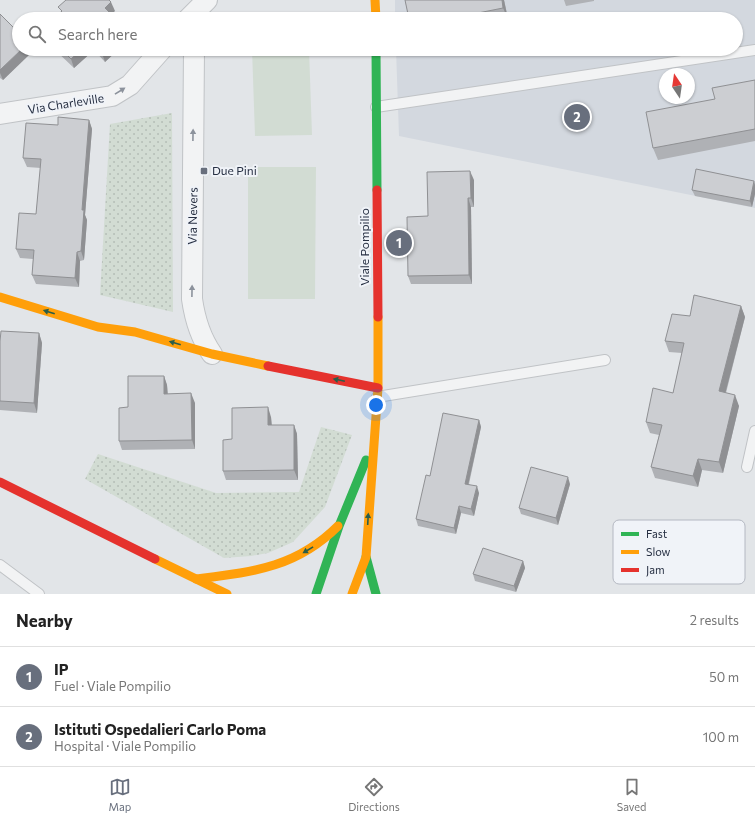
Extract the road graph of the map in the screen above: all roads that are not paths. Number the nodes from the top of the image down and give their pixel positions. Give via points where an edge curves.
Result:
1 (375, 0) edge
2 (376, 12) edge
3 (755, 50) edge
4 (743, 52) edge
5 (156, 56) edge
6 (194, 56) edge
7 (376, 56) edge
8 (715, 56) edge
9 (376, 107) junction
10 (0, 114) edge
11 (0, 297) edge
12 (212, 354) junction
13 (605, 360) dead end
14 (377, 392) junction
15 (755, 431) edge
16 (372, 444) junction
17 (747, 467) dead end
18 (0, 482) edge
19 (339, 526) junction
20 (366, 558) junction
21 (0, 565) edge
22 (196, 579) junction
23 (39, 594) edge
24 (210, 594) edge
25 (227, 594) edge
26 (316, 594) edge
27 (352, 594) edge
28 (376, 594) edge

1 - 2 street
3 - 4 lane
10 -> 5 street, Via Charleville via 112,96 130,85
12 -> 6 street, Via Nevers via 196,324 192,299
7 - 9 street, Viale Pompilio
8 - 9 lane
9 - 14 street, Viale Pompilio
12 -> 11 street via 135,332 98,327
14 -> 12 street
13 - 14 lane
14 - 16 street, Viale Pompilio
15 - 17 lane
16 - 19 street, Viale Pompilio
20 -> 16 street, Viale Pompilio
18 - 22 street
19 -> 22 street, Viale Pompilio via 309,551 282,564 261,570
19 - 26 street, Viale Pompilio
20 - 27 street, Viale Pompilio
20 - 28 street, Viale Pompilio
21 - 23 lane
22 - 24 street
22 - 25 street

